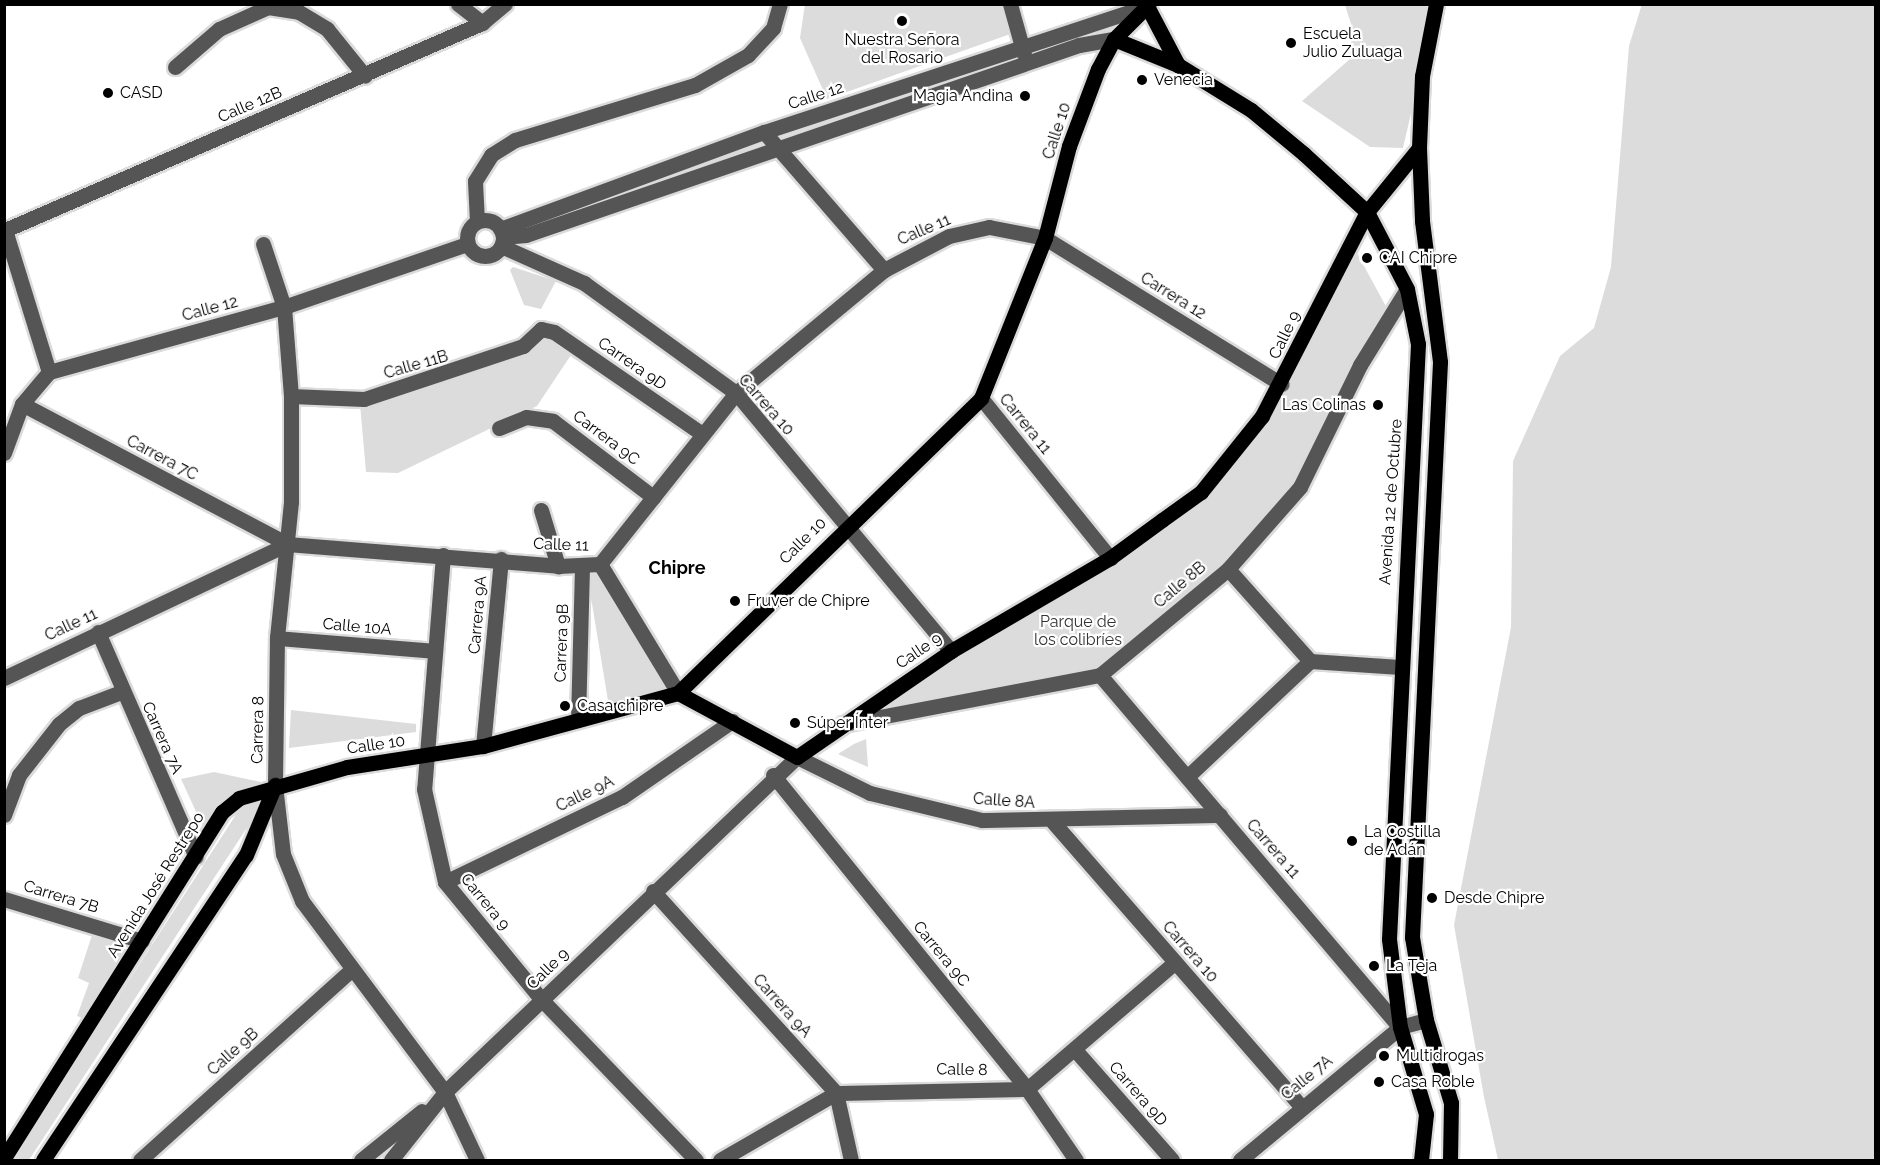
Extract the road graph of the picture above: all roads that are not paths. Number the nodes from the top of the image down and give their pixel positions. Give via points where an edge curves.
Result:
1 (458, 4) edge
2 (505, 4) edge
3 (780, 4) edge
4 (1010, 4) edge
5 (1436, 4) edge
6 (1148, 5) edge
7 (482, 23) junction
8 (1114, 39) junction
9 (1022, 46) junction
10 (1026, 64) junction
11 (1178, 65) junction
12 (175, 67) dead end
13 (365, 76) junction
14 (764, 132) junction
15 (1419, 148) junction
16 (778, 150) junction
17 (1367, 212) junction
18 (477, 221) junction
19 (5, 230) edge
20 (501, 237) junction
21 (1046, 238) junction
22 (264, 244) dead end
23 (467, 244) junction
24 (884, 270) junction
25 (1407, 289) junction
26 (284, 307) junction
27 (541, 329) joint
28 (49, 372) junction
29 (1281, 384) junction
30 (736, 393) junction
31 (291, 396) junction
32 (981, 398) junction
33 (22, 404) junction
34 (499, 428) dead end
35 (701, 433) junction
36 (4, 453) edge
37 (653, 497) junction
38 (540, 510) dead end
39 (844, 526) junction
40 (287, 544) junction
41 (443, 555) junction
42 (1110, 558) junction
43 (501, 559) junction
44 (600, 564) junction
45 (558, 566) junction
46 (582, 567) junction
47 (1228, 569) junction
48 (98, 632) junction
49 (277, 638) junction
50 (434, 651) junction
51 (951, 651) junction
52 (1310, 661) junction
53 (1400, 667) junction
54 (5, 675) edge
55 (1100, 675) junction
56 (122, 692) junction
57 (678, 693) junction
58 (578, 720) junction
59 (732, 721) junction
60 (842, 725) junction
61 (483, 746) junction
62 (424, 757) junction
63 (797, 757) junction
64 (773, 775) junction
65 (1187, 777) junction
66 (275, 785) junction
67 (4, 815) edge
68 (1220, 815) junction
69 (1053, 822) junction
70 (196, 857) junction
71 (445, 882) junction
72 (653, 891) junction
73 (4, 899) edge
74 (142, 941) junction
75 (1175, 962) junction
76 (351, 970) junction
77 (542, 1000) junction
78 (1426, 1020) junction
79 (1400, 1026) junction
80 (1076, 1051) junction
81 (1027, 1089) junction
82 (445, 1092) junction
83 (836, 1093) junction
84 (1300, 1105) junction
85 (4, 1158) edge
86 (43, 1161) edge
87 (141, 1161) edge
88 (361, 1161) edge
89 (391, 1161) edge
90 (477, 1161) edge
91 (696, 1161) edge
92 (720, 1161) edge
93 (851, 1161) edge
94 (1076, 1161) edge
95 (1172, 1161) edge
96 (1240, 1161) edge
97 (1421, 1161) edge
98 (1450, 1161) edge

1 - 7 street
2 - 7 street, Calle 12B
3 - 18 street via 773,28 748,55 695,85 515,140 490,155 475,181
4 - 9 street
5 - 15 main road via 1422,76
6 - 8 main road
6 - 9 street, Calle 12
6 - 11 main road
7 - 13 street, Calle 12B
8 - 10 street
8 - 11 main road, Avenida 12 de Octubre
8 - 21 main road, Calle 10 via 1069,146
9 - 10 street
9 - 14 street, Calle 12
10 - 16 street
11 - 17 main road, Avenida 12 de Octubre via 1251,110
12 - 13 street via 219,29 268,8 299,12 327,29
13 - 19 street, Calle 12B
14 - 16 street
14 - 20 street, Calle 12
15 - 17 main road, Calle 9
15 - 78 main road via 1422,221 1440,362 1412,868 1412,937
16 - 20 street via 526,235
16 - 24 street
17 - 25 main road, Avenida 12 de Octubre
17 - 29 main road, Calle 9
18 - 20 street, Carrera 10
18 - 23 street via 470,226
19 - 28 street
20 - 23 street via 479,256
20 - 30 street, Carrera 10 via 584,283
21 - 24 street, Calle 11 via 988,227 950,236
21 - 29 street, Carrera 12
21 - 32 main road, Calle 10
22 - 26 street, Carrera 8
23 - 26 street, Calle 12
24 - 30 street, Calle 11
25 - 47 street, Calle 8B via 1360,365 1300,487
25 - 53 main road, Avenida 12 de Octubre via 1418,345
26 - 28 street, Calle 12
26 - 31 street, Carrera 8
27 - 31 street, Calle 11B via 523,346 373,396
27 - 35 street, Carrera 9D via 555,332
28 - 33 street
29 - 42 main road, Calle 9 via 1262,416 1201,492
30 - 35 street, Calle 11
30 - 39 street, Carrera 10
31 - 40 street, Carrera 8
32 - 39 main road, Calle 10
32 - 42 street, Carrera 11
33 - 36 street
33 - 40 street, Carrera 7C
34 - 37 street, Carrera 9C via 526,417 553,420
35 - 37 street, Calle 11
37 - 44 street, Calle 11
38 - 45 street
39 - 51 street, Carrera 10
39 - 57 main road, Calle 10
40 - 41 street, Calle 11
40 - 48 street, Calle 11
40 - 49 street, Carrera 8
41 - 43 street, Calle 11
41 - 50 street, Carrera 9
42 - 51 main road, Calle 9
43 - 45 street, Calle 11
43 - 61 street, Carrera 9A
44 - 46 street, Calle 11
44 - 57 street
45 - 46 street, Calle 11
46 - 58 street, Carrera 9B
47 - 52 street
47 - 55 street, Calle 8B
48 - 54 street, Calle 11
48 - 56 street, Carrera 7A
49 - 50 street, Calle 10A
49 - 66 street, Carrera 8
50 - 62 street, Carrera 9
51 - 60 main road, Calle 9
52 - 53 street
52 - 65 street
53 - 79 main road, Avenida 12 de Octubre via 1389,939
55 - 60 street, Calle 8B
55 - 65 street, Carrera 11
56 - 67 street via 79,708 59,724 19,775
56 - 70 street, Carrera 7A
57 - 58 main road, Calle 10
57 - 59 main road
58 - 61 main road, Calle 10
59 - 63 main road
59 - 71 street, Calle 9A via 622,797
60 - 63 main road, Calle 9
61 - 62 main road, Calle 10
62 - 66 main road, Calle 10 via 347,767
62 - 71 street, Carrera 9 via 431,834
63 - 64 street, Calle 9
63 - 69 street, Calle 8A via 870,793 982,820
64 - 72 street, Calle 9
64 - 81 street, Carrera 9C
65 - 68 street, Carrera 11
66 - 70 main road, Avenida José Restrepo via 239,798 222,812
66 - 76 street, Carrera 8 via 283,854 302,902
66 - 86 main road via 246,855
68 - 69 street, Calle 8A
68 - 79 street, Carrera 11
69 - 75 street, Carrera 10
70 - 74 main road, Avenida José Restrepo
71 - 77 street, Carrera 9
72 - 77 street, Calle 9
72 - 83 street, Carrera 9A
73 - 74 street, Carrera 7B
74 - 85 main road, Avenida José Restrepo
75 - 80 street
75 - 84 street, Carrera 10
76 - 82 street, Carrera 8
76 - 87 street, Calle 9B
77 - 82 street, Calle 9
77 - 91 street, Carrera 9
78 - 79 street
78 - 98 main road via 1451,1103
79 - 84 street, Calle 7A
79 - 97 main road, Avenida 12 de Octubre via 1426,1114
80 - 81 street
80 - 95 street, Carrera 9D
81 - 83 street, Calle 8
81 - 94 street, Carrera 9C
82 - 88 street
82 - 89 street, Calle 9
82 - 90 street, Carrera 8
83 - 92 street, Calle 8
83 - 93 street, Carrera 9A
84 - 96 street, Calle 7A

